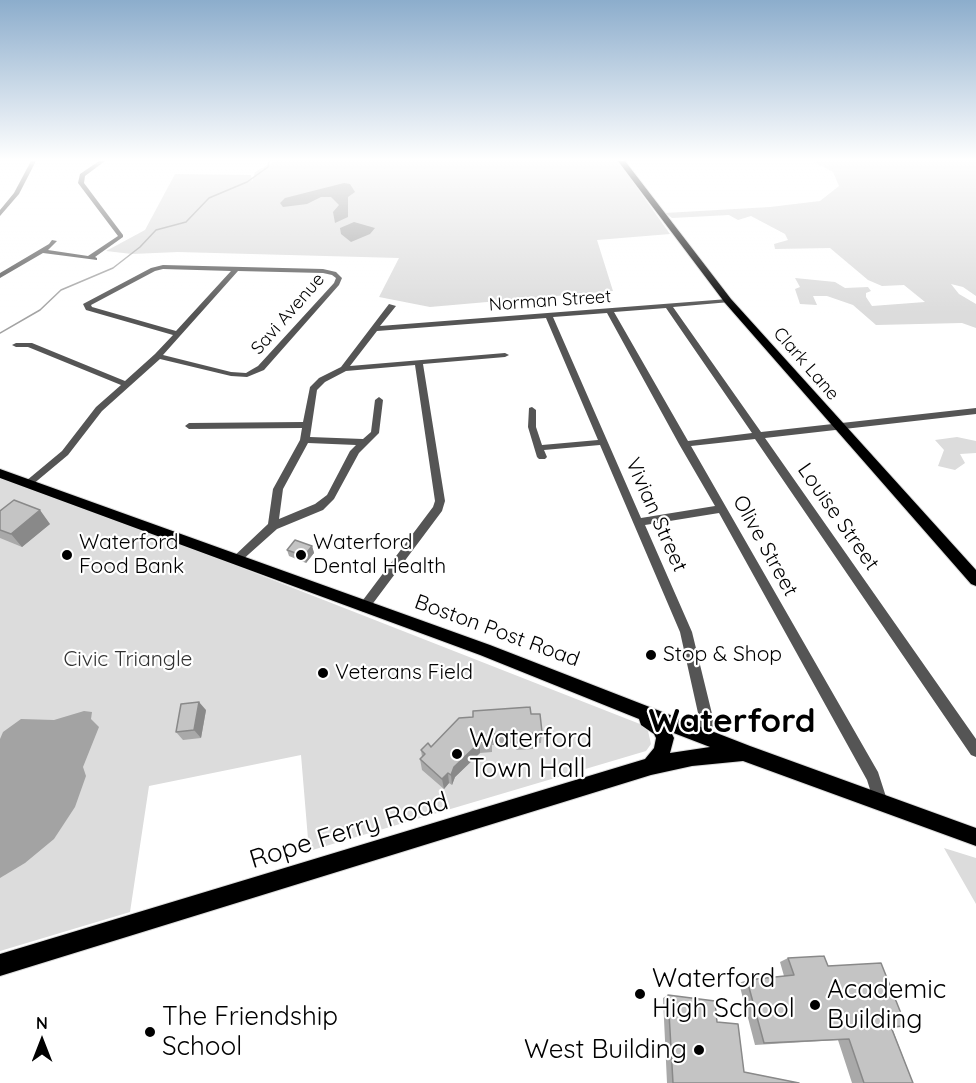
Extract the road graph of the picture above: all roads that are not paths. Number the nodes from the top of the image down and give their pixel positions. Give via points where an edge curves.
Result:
1 (103, 212) edge
2 (660, 212) edge
3 (54, 241) dead end
4 (43, 251) junction
5 (236, 269) junction
6 (0, 276) edge
7 (728, 301) junction
8 (392, 306) dead end
9 (669, 307) junction
10 (610, 311) junction
11 (549, 316) junction
12 (375, 329) junction
13 (178, 334) junction
14 (16, 345) dead end
15 (505, 355) dead end
16 (158, 356) junction
17 (419, 362) junction
18 (344, 369) junction
19 (125, 384) junction
20 (379, 400) dead end
21 (532, 410) dead end
22 (976, 411) edge
23 (308, 425) junction
24 (189, 426) dead end
25 (836, 426) junction
26 (758, 435) junction
27 (305, 440) junction
28 (364, 442) junction
29 (603, 442) junction
30 (684, 444) junction
31 (0, 472) edge
32 (29, 483) junction
33 (722, 509) junction
34 (637, 522) junction
35 (273, 526) junction
36 (236, 559) junction
37 (976, 580) edge
38 (364, 607) junction
39 (620, 702) junction
40 (704, 736) junction
41 (976, 750) edge
42 (750, 755) junction
43 (651, 766) junction
44 (881, 803) junction
45 (976, 837) edge
46 (0, 965) edge

1 - 4 street via 121,236 92,259
2 - 7 main road, Clark Lane
3 - 4 street
4 - 6 street
5 - 13 street
5 - 13 street via 159,267 87,304 116,317
5 - 16 street, Savi Avenue via 323,272 339,278 254,372 231,374
7 - 9 street, Norman Street
7 - 25 main road, Clark Lane
8 - 12 street
9 - 10 street, Norman Street
9 - 26 street, Louise Street
10 - 11 street, Norman Street
10 - 30 street, Olive Street
11 - 12 street, Norman Street
11 - 29 street, Vivian Street
12 - 18 street
13 - 16 street
14 - 19 street via 29,345
15 - 17 street
16 - 19 street
17 - 18 street
17 - 38 street via 440,501
18 - 23 street via 313,389
19 - 32 street via 99,409 65,453
20 - 28 street via 375,433
21 - 29 street via 540,453
22 - 25 street
23 - 24 street
23 - 27 street
25 - 26 street
25 - 37 main road, Clark Lane
26 - 30 street
26 - 41 street, Louise Street
27 - 28 street
27 - 35 street via 278,489
28 - 35 street via 352,455 326,501
29 - 34 street, Vivian Street
30 - 33 street, Olive Street
31 - 32 main road, Boston Post Road
32 - 36 main road, Boston Post Road
33 - 34 street
33 - 44 street, Olive Street via 873,777
34 - 40 street, Vivian Street via 686,632 706,716
35 - 36 street
36 - 38 main road, Boston Post Road
38 - 39 main road, Boston Post Road
39 - 40 main road, Boston Post Road
39 - 43 main road via 657,724 663,733 662,752
40 - 42 main road, Boston Post Road
42 - 43 main road, Rope Ferry Road via 707,755
42 - 44 main road, Boston Post Road
43 - 46 main road, Rope Ferry Road
44 - 45 main road, Boston Post Road

